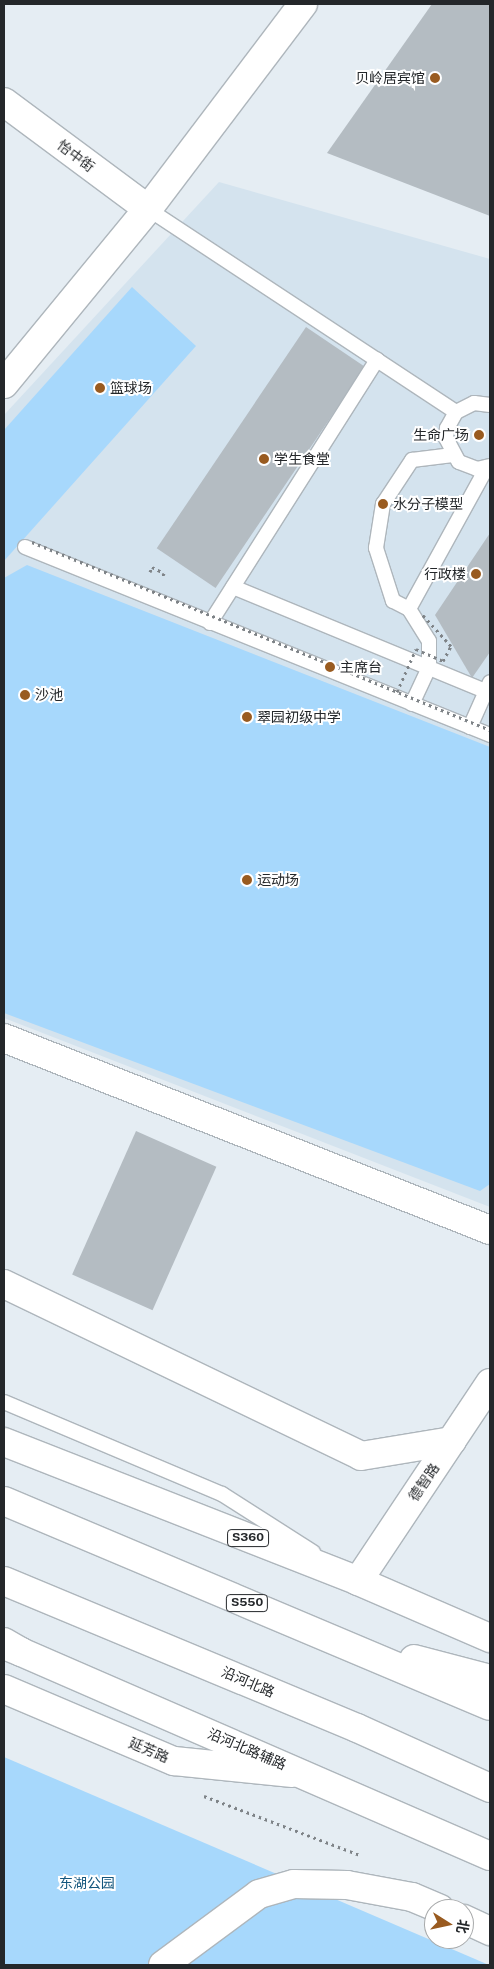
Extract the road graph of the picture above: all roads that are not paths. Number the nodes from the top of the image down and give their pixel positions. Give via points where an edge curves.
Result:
1 (303, 4) edge
2 (4, 102) edge
3 (148, 209) junction
4 (377, 360) junction
5 (4, 384) edge
6 (490, 406) edge
7 (456, 412) junction
8 (452, 455) junction
9 (489, 467) edge
10 (28, 544) road end
11 (233, 587) junction
12 (416, 611) junction
13 (210, 622) junction
14 (429, 668) junction
15 (488, 689) edge
16 (412, 704) junction
17 (470, 727) junction
18 (490, 735) edge
19 (4, 1038) edge
20 (490, 1230) edge
21 (4, 1284) edge
22 (490, 1384) edge
23 (4, 1402) edge
24 (452, 1441) junction
25 (4, 1442) edge
26 (4, 1501) edge
27 (4, 1581) edge
28 (358, 1581) junction
29 (322, 1634) junction
30 (490, 1638) edge
31 (9, 1647) edge
32 (490, 1679) edge
33 (4, 1688) edge
34 (490, 1706) edge
35 (305, 1774) junction
36 (490, 1788) edge
37 (490, 1856) edge
38 (424, 1902) edge
39 (474, 1924) edge
40 (490, 1931) edge
41 (163, 1965) edge

1 - 3 main road
2 - 3 main road, 怡中街
3 - 4 lane
3 - 5 main road
4 - 7 lane
4 - 11 lane
6 - 7 lane via 474,403
7 - 8 lane via 446,428
8 - 9 lane via 468,467
8 - 12 lane via 412,460 383,504 376,548 393,601
9 - 12 lane
10 - 13 lane
11 - 13 lane
11 - 14 lane
12 - 14 lane via 429,641
13 - 16 lane
14 - 15 lane
14 - 16 lane
15 - 17 lane
16 - 17 lane
17 - 18 lane
19 - 20 main road
21 - 24 main road via 361,1456
22 - 24 main road, 德智路
23 - 28 lane via 222,1494
24 - 28 main road, 德智路
25 - 28 main road, S360
26 - 29 main road, S550
27 - 36 main road, 沿河北路
28 - 30 main road, S360
29 - 32 main road
29 - 34 main road, S550
31 - 35 main road, 沿河北路辅路
33 - 35 main road, 延芳路 via 174,1761
35 - 37 main road, 沿河北路辅路
38 - 41 main road via 412,1896 347,1885 294,1884 259,1894
39 - 40 main road

